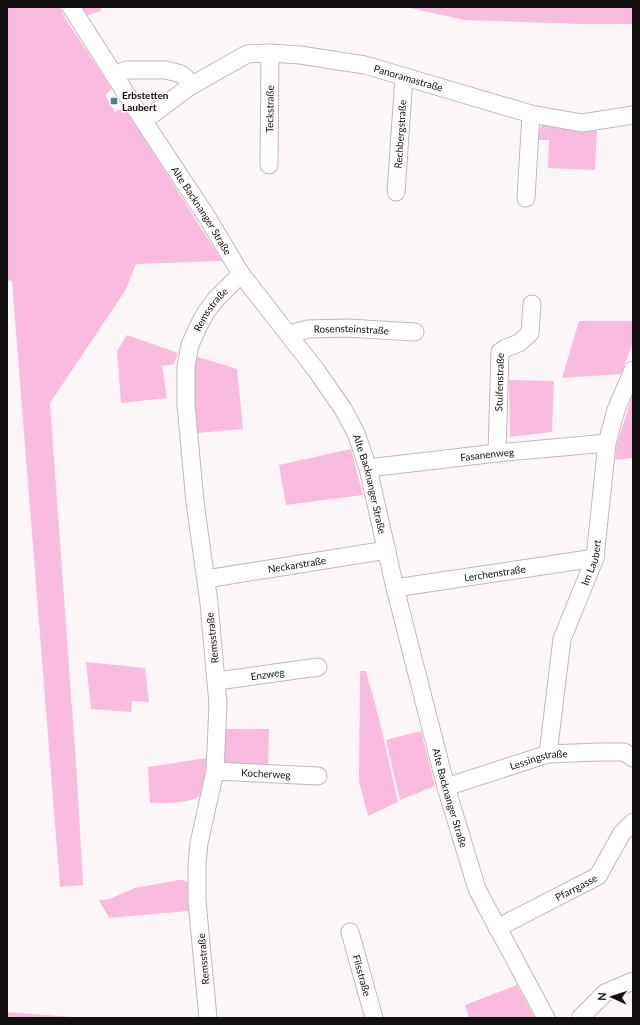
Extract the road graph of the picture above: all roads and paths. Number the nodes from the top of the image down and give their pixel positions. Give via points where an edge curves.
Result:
1 (71, 7) edge
2 (270, 53) junction
3 (114, 75) junction
4 (404, 76) junction
5 (189, 87) junction
6 (138, 114) junction
7 (531, 114) junction
8 (633, 115) edge
9 (270, 165) dead end
10 (396, 192) dead end
11 (526, 198) dead end
12 (241, 274) junction
13 (532, 304) dead end
14 (415, 332) dead end
15 (289, 334) junction
16 (633, 370) edge
17 (607, 443) junction
18 (497, 453) junction
19 (368, 468) junction
20 (387, 550) junction
21 (595, 558) junction
22 (206, 579) junction
23 (395, 588) junction
24 (318, 667) dead end
25 (216, 681) junction
26 (548, 754) junction
27 (633, 758) edge
28 (215, 771) junction
29 (318, 776) dead end
30 (446, 787) junction
31 (633, 822) edge
32 (497, 928) junction
33 (350, 932) dead end
34 (633, 981) edge
35 (208, 1018) edge
36 (374, 1018) edge
37 (546, 1018) edge
38 (580, 1018) edge

1 - 3 street, Alte Backnanger Straße
2 - 4 street, Panoramastraße via 365,65
2 - 5 street, Panoramastraße via 247,54
2 - 9 street, Teckstraße
3 - 5 street via 128,70 166,70 181,74
3 - 6 street, Alte Backnanger Straße
4 - 7 street, Panoramastraße
4 - 10 street, Rechbergstraße
5 - 6 street, Panoramastraße via 153,114
6 - 12 street, Alte Backnanger Straße via 207,217
7 - 8 street, Panoramastraße via 582,123
7 - 11 street
12 - 15 street, Alte Backnanger Straße
12 - 22 street, Remsstraße via 206,312 190,345 186,366 186,405 195,502
13 - 18 street, Stuifenstraße via 530,333 518,343 500,352
14 - 15 street, Rosensteinstraße via 308,328
15 - 19 street, Alte Backnanger Straße via 343,409 356,433
16 - 17 street, Im Laubert via 616,410
17 - 18 street, Fasanenweg
17 - 21 street, Im Laubert
18 - 19 street, Fasanenweg
19 - 20 street, Alte Backnanger Straße
20 - 22 street, Neckarstraße
20 - 23 street, Alte Backnanger Straße
21 - 23 street, Lerchenstraße
21 - 26 street, Im Laubert via 562,639
22 - 25 street, Remsstraße
23 - 30 street, Alte Backnanger Straße
24 - 25 street, Enzweg
25 - 28 street, Remsstraße via 218,704
26 - 27 street, Lessingstraße via 624,752
26 - 30 street, Lessingstraße
28 - 29 street, Kocherweg
28 - 35 street, Remsstraße via 196,865
30 - 32 street, Alte Backnanger Straße via 477,889
31 - 32 street, Pfarrgasse via 622,833 598,876
32 - 37 street, Alte Backnanger Straße
33 - 36 street, Filsstraße
34 - 38 street via 605,993

